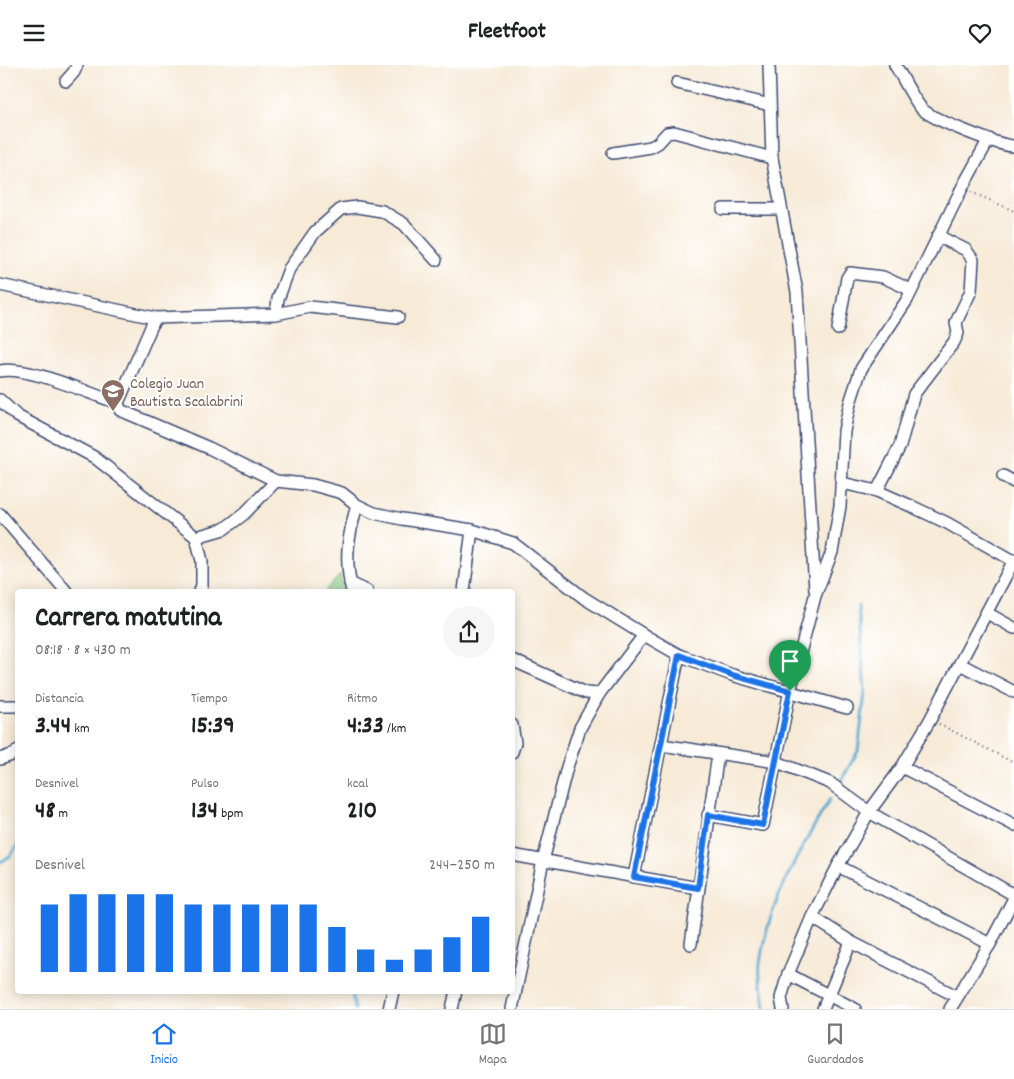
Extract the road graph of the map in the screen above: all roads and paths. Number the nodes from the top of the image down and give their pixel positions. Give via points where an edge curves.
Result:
1 (77, 65) edge
2 (769, 65) edge
3 (895, 65) edge
4 (66, 81) dead end
5 (677, 83) dead end
6 (770, 105) junction
7 (989, 139) junction
8 (1014, 146) edge
9 (613, 153) dead end
10 (772, 158) junction
11 (962, 188) junction
12 (723, 209) dead end
13 (781, 209) junction
14 (1014, 211) edge
15 (938, 236) junction
16 (436, 260) dead end
17 (0, 285) edge
18 (911, 290) junction
19 (276, 314) junction
20 (398, 317) dead end
21 (154, 318) junction
22 (838, 329) dead end
23 (0, 371) edge
24 (0, 400) edge
25 (118, 403) junction
26 (1003, 476) dead end
27 (276, 481) junction
28 (1014, 482) edge
29 (842, 483) junction
30 (877, 491) junction
31 (357, 505) junction
32 (0, 514) edge
33 (472, 529) junction
34 (196, 537) junction
35 (1014, 561) edge
36 (351, 587) edge
37 (64, 589) edge
38 (201, 589) edge
39 (464, 589) edge
40 (816, 595) junction
41 (987, 613) junction
42 (1014, 628) edge
43 (644, 635) junction
44 (679, 655) junction
45 (515, 661) edge
46 (960, 663) junction
47 (790, 691) junction
48 (1014, 692) edge
49 (599, 694) junction
50 (0, 706) edge
51 (15, 706) edge
52 (847, 709) dead end
53 (930, 720) junction
54 (661, 745) junction
55 (15, 754) edge
56 (718, 754) junction
57 (0, 759) edge
58 (777, 762) junction
59 (1014, 763) edge
60 (902, 767) junction
61 (869, 812) junction
62 (708, 815) junction
63 (1014, 825) edge
64 (515, 856) edge
65 (544, 861) junction
66 (838, 866) junction
67 (634, 877) junction
68 (698, 888) junction
69 (1014, 897) edge
70 (812, 917) junction
71 (851, 941) junction
72 (691, 944) dead end
73 (990, 944) junction
74 (788, 974) junction
75 (392, 994) edge
76 (455, 994) edge
77 (827, 995) junction
78 (956, 996) junction
79 (389, 1009) edge
80 (452, 1009) edge
81 (512, 1009) edge
82 (783, 1009) edge
83 (823, 1009) edge
84 (855, 1009) edge
85 (950, 1009) edge

1 - 4 street
2 - 6 street
3 - 7 street via 922,109 935,119
5 - 6 street
6 - 10 street
7 - 8 street
7 - 11 street
9 - 10 street via 651,147 667,133 674,132
10 - 13 street
11 - 14 path
11 - 15 street
12 - 13 street
13 - 40 street via 796,292
15 - 18 street
15 - 30 street via 966,250 973,260 971,291 958,316 958,333 954,342 914,393 900,446
16 - 19 street via 404,224 382,211 357,207 341,209 315,232 289,269
17 - 21 street
18 - 22 street via 883,277 850,273
18 - 29 street via 861,369 844,431
19 - 20 street via 310,307
19 - 21 street
21 - 25 street
23 - 25 street via 9,369 30,373
24 - 34 street via 16,416 94,457
25 - 27 street via 120,410
26 - 28 street
27 - 31 street via 313,485 342,493
27 - 34 street via 244,514 224,529
29 - 30 street
29 - 40 street via 832,552
30 - 35 street via 947,523
31 - 33 street via 374,513 402,519
31 - 36 street via 349,535 347,564
32 - 37 street
33 - 39 street
33 - 43 street via 514,543 584,597
34 - 38 street via 202,561
35 - 41 street
40 - 47 street
41 - 42 street
41 - 46 street
43 - 44 street
43 - 49 street
44 - 47 street via 732,675
44 - 54 street
45 - 49 street via 586,693
46 - 48 street
46 - 53 street
47 - 52 street
47 - 58 street
49 - 65 street via 580,728 567,767
50 - 51 street
53 - 59 path
53 - 60 street
54 - 56 street
54 - 67 street
55 - 57 street
56 - 58 street
56 - 62 street
58 - 61 street via 830,783
58 - 62 street via 763,825
60 - 61 street
60 - 63 street
61 - 66 street
61 - 69 street
62 - 68 street
64 - 65 street
65 - 67 street
65 - 81 street
66 - 70 street
66 - 73 street
67 - 68 street
68 - 72 street
69 - 73 street
70 - 71 street
70 - 74 street
71 - 77 street
71 - 78 street
73 - 78 street
74 - 77 street
74 - 82 street via 781,998
75 - 79 street
76 - 80 street
77 - 83 street
77 - 84 street
78 - 85 street

